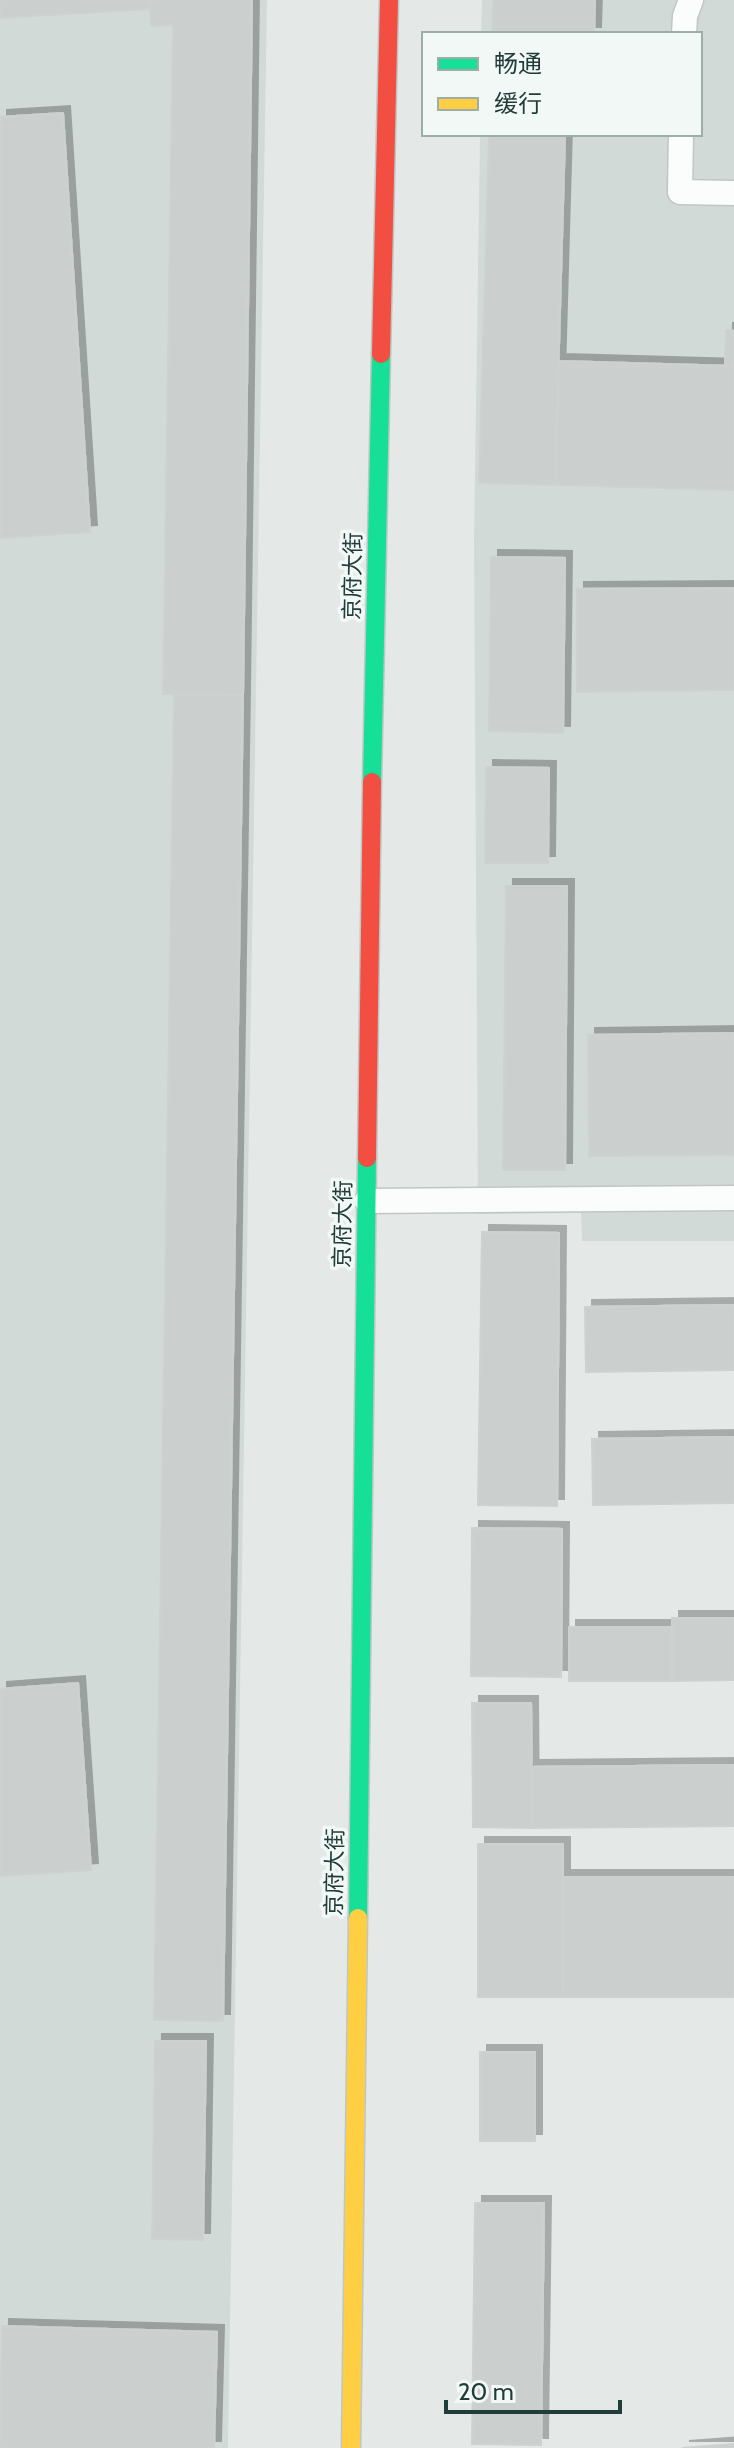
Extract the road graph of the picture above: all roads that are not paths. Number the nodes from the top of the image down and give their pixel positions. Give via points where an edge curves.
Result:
1 (389, 0) edge
2 (691, 0) edge
3 (684, 32) edge
4 (681, 136) edge
5 (734, 193) edge
6 (734, 1198) edge
7 (367, 1201) junction
8 (351, 2448) edge

1 - 7 street, 京府大街
2 - 3 lane
4 - 5 lane via 680,192
6 - 7 lane
7 - 8 street, 京府大街

